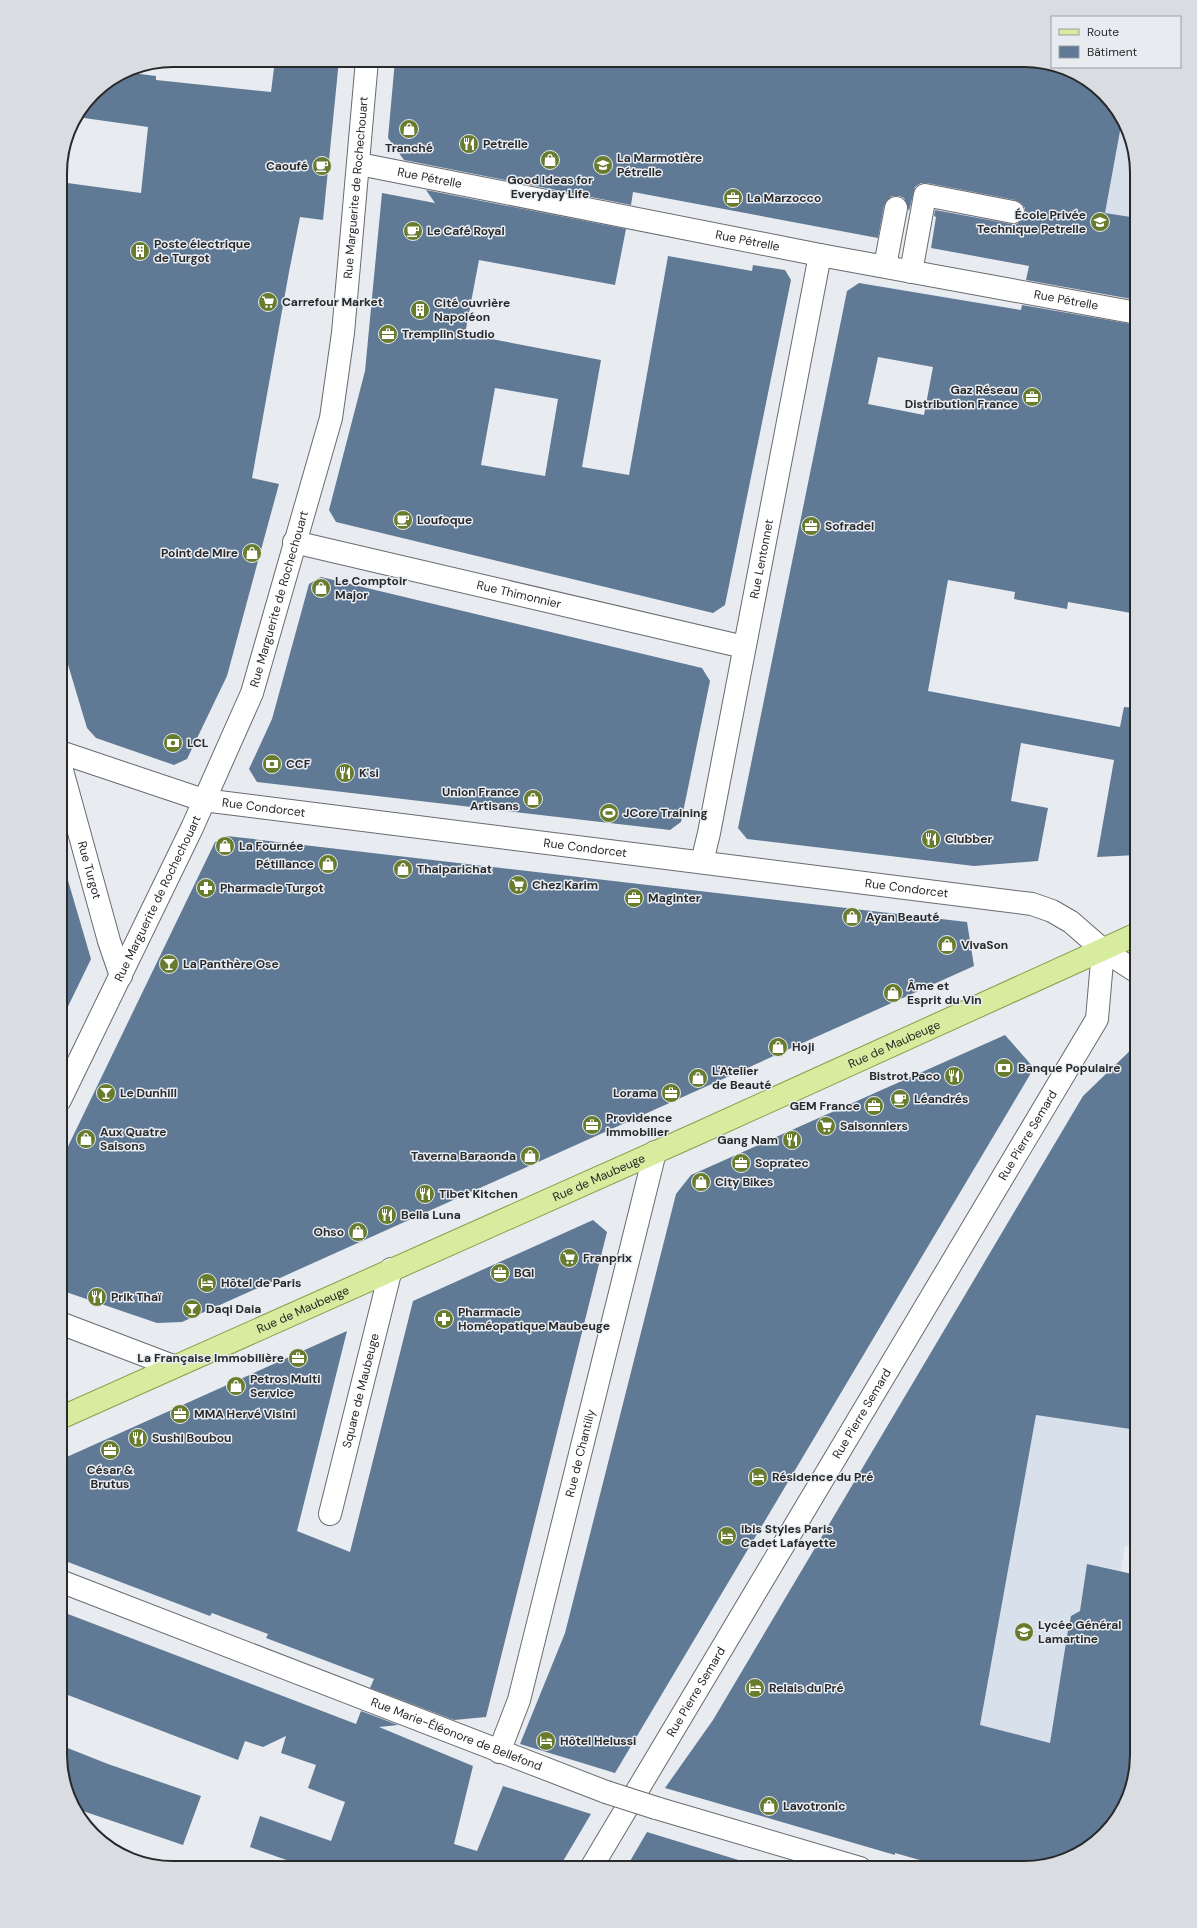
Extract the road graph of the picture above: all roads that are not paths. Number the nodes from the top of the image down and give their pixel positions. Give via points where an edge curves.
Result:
1 (366, 67) edge
2 (359, 164) junction
3 (896, 208) dead end
4 (1013, 212) dead end
5 (820, 255) junction
6 (885, 266) junction
7 (911, 272) junction
8 (1130, 312) edge
9 (294, 542) junction
10 (744, 647) junction
11 (67, 754) edge
12 (67, 789) edge
13 (203, 800) junction
14 (702, 862) junction
15 (1130, 937) edge
16 (1103, 950) junction
17 (1130, 967) edge
18 (121, 976) junction
19 (67, 1086) edge
20 (655, 1152) junction
21 (392, 1269) junction
22 (67, 1326) edge
23 (173, 1366) junction
24 (67, 1415) edge
25 (330, 1514) dead end
26 (67, 1585) edge
27 (499, 1752) junction
28 (595, 1861) edge
29 (836, 1861) edge

1 - 2 street, Rue Marguerite de Rochechouart
2 - 5 street, Rue Pétrelle
2 - 9 street, Rue Marguerite de Rochechouart via 343,333 331,418
3 - 6 street
4 - 7 street via 925,195
5 - 6 street, Rue Pétrelle
5 - 10 street, Rue Lentonnet
6 - 7 street, Rue Pétrelle
7 - 8 street, Rue Pétrelle
9 - 10 street, Rue Thimonnier
9 - 13 street, Rue Marguerite de Rochechouart via 252,693 219,770
10 - 14 street, Rue Lentonnet
11 - 13 street, Rue Condorcet
12 - 18 street, Rue Turgot via 108,941
13 - 14 street, Rue Condorcet
13 - 18 street, Rue Marguerite de Rochechouart
14 - 16 street, Rue Condorcet via 1032,904 1052,911 1070,922
15 - 16 main road, Rue de Maubeuge
16 - 17 street, Rue Condorcet
16 - 20 main road, Rue de Maubeuge
16 - 28 street, Rue Pierre Semard via 1097,1019
18 - 19 street, Rue Marguerite de Rochechouart
20 - 21 main road, Rue de Maubeuge
20 - 27 street, Rue de Chantilly via 518,1700
21 - 23 main road, Rue de Maubeuge
21 - 25 street, Square de Maubeuge
22 - 23 street
23 - 24 main road, Rue de Maubeuge
26 - 27 street, Rue Marie-Éléonore de Bellefond
27 - 29 street, Rue Marie-Éléonore de Bellefond, bridge via 606,1792

